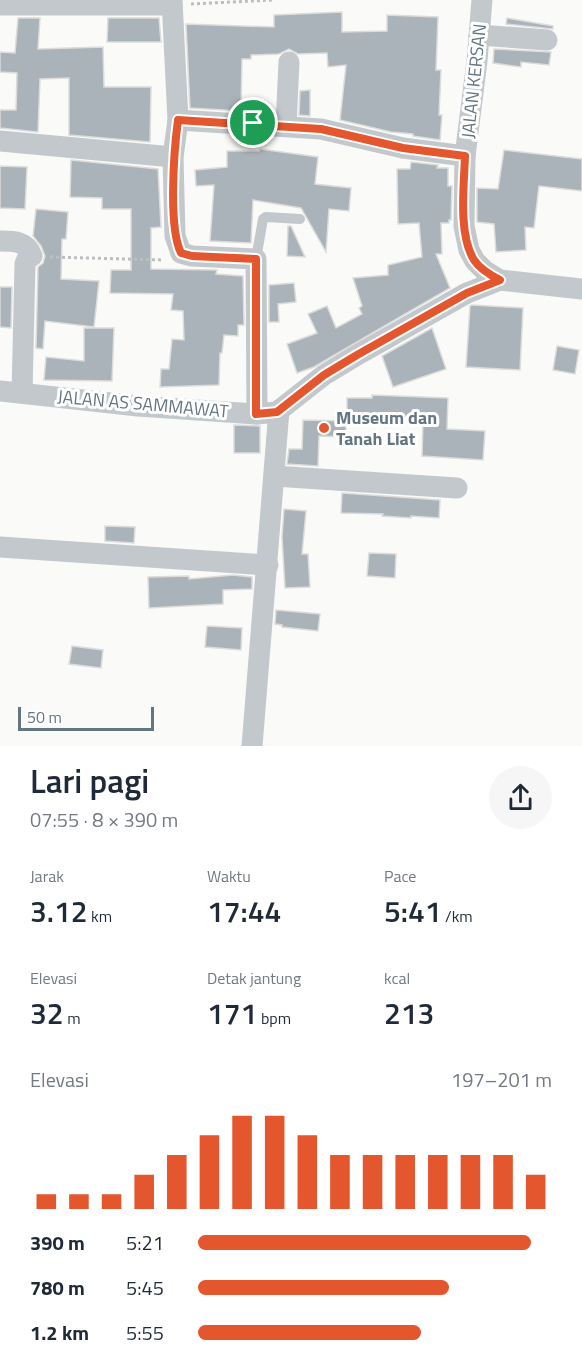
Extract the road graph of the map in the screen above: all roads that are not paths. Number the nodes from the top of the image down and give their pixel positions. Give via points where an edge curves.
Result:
1 (482, 0) edge
2 (58, 2) edge
3 (172, 3) edge
4 (0, 4) edge
5 (479, 35) junction
6 (547, 40) dead end
7 (289, 62) dead end
8 (178, 120) junction
9 (286, 126) junction
10 (0, 141) edge
11 (465, 156) junction
12 (173, 157) junction
13 (300, 219) dead end
14 (0, 241) edge
15 (256, 259) junction
16 (475, 261) junction
17 (500, 280) junction
18 (582, 289) edge
19 (467, 293) junction
20 (0, 391) edge
21 (21, 393) junction
22 (279, 410) junction
23 (256, 414) junction
24 (274, 476) junction
25 (457, 488) dead end
26 (0, 547) edge
27 (268, 565) junction
28 (252, 746) edge

1 - 5 street, JALAN KERSAN
2 - 3 street
2 - 4 street
3 - 8 street
5 - 6 street
5 - 11 street, JALAN KERSAN
7 - 9 street
8 - 9 street
8 - 12 street
9 - 11 street via 321,129 428,153
10 - 12 street
11 - 16 street, JALAN KERSAN via 464,226
12 - 15 street via 175,236 181,253
13 - 15 lane via 263,219
14 - 21 street via 25,245 32,256 25,264
15 - 23 street
16 - 17 street
16 - 19 street
17 - 18 street
17 - 19 street, JALAN AS SAMMAWAT
19 - 22 street, JALAN AS SAMMAWAT via 349,360
20 - 21 street, JALAN AS SAMMAWAT
21 - 23 street, JALAN AS SAMMAWAT
22 - 23 street, JALAN AS SAMMAWAT
22 - 24 street
24 - 25 street
24 - 27 street
26 - 27 street
27 - 28 street

